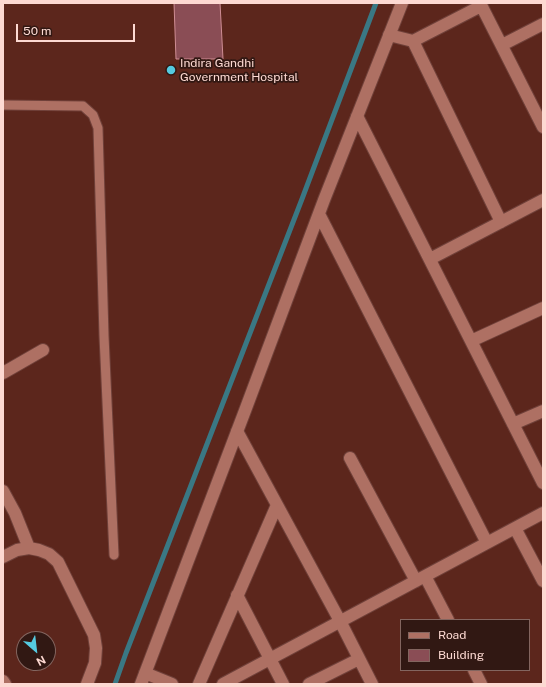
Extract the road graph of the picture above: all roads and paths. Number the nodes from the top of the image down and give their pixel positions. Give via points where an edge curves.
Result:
1 (402, 3) edge
2 (481, 4) edge
3 (543, 24) edge
4 (389, 34) junction
5 (413, 41) junction
6 (502, 45) junction
7 (3, 105) edge
8 (357, 116) junction
9 (543, 127) edge
10 (543, 200) edge
11 (318, 214) junction
12 (501, 222) junction
13 (430, 259) junction
14 (543, 308) edge
15 (471, 341) junction
16 (42, 350) dead end
17 (3, 373) edge
18 (543, 411) edge
19 (513, 424) junction
20 (237, 431) junction
21 (350, 458) dead end
22 (543, 483) edge
23 (3, 491) edge
24 (277, 505) junction
25 (543, 513) edge
26 (515, 528) junction
27 (487, 543) junction
28 (29, 548) junction
29 (114, 555) dead end
30 (3, 557) edge
31 (420, 578) junction
32 (543, 581) edge
33 (237, 595) junction
34 (447, 619) edge
35 (340, 621) junction
36 (270, 659) junction
37 (359, 659) junction
38 (474, 671) edge
39 (143, 679) edge
40 (3, 680) edge
41 (5, 684) edge
42 (87, 684) edge
43 (172, 684) edge
44 (199, 684) edge
45 (223, 684) edge
46 (283, 684) edge
47 (309, 684) edge
48 (372, 684) edge
49 (481, 684) edge

1 - 4 street
2 - 5 street
2 - 6 street
3 - 6 street
4 - 5 street
4 - 8 street
5 - 12 street
6 - 9 street
7 - 29 lane via 83,106 92,115 98,128
8 - 11 street
8 - 13 street
10 - 12 street
11 - 20 street
11 - 27 street
12 - 13 street
13 - 15 street
14 - 15 street
15 - 19 street
16 - 17 street
18 - 19 street
19 - 22 street
20 - 24 street
20 - 39 street
21 - 31 street
23 - 28 street
24 - 33 street
24 - 35 street
25 - 26 street
26 - 27 street
26 - 32 street
27 - 31 street
28 - 30 street via 17,550
28 - 42 street via 49,554 58,562 94,635 95,663
31 - 34 street
31 - 35 street
33 - 36 street
33 - 44 street
35 - 36 street
35 - 37 street
36 - 45 street
36 - 46 street
37 - 47 street
37 - 48 street
38 - 49 street
39 - 43 street
40 - 41 street

